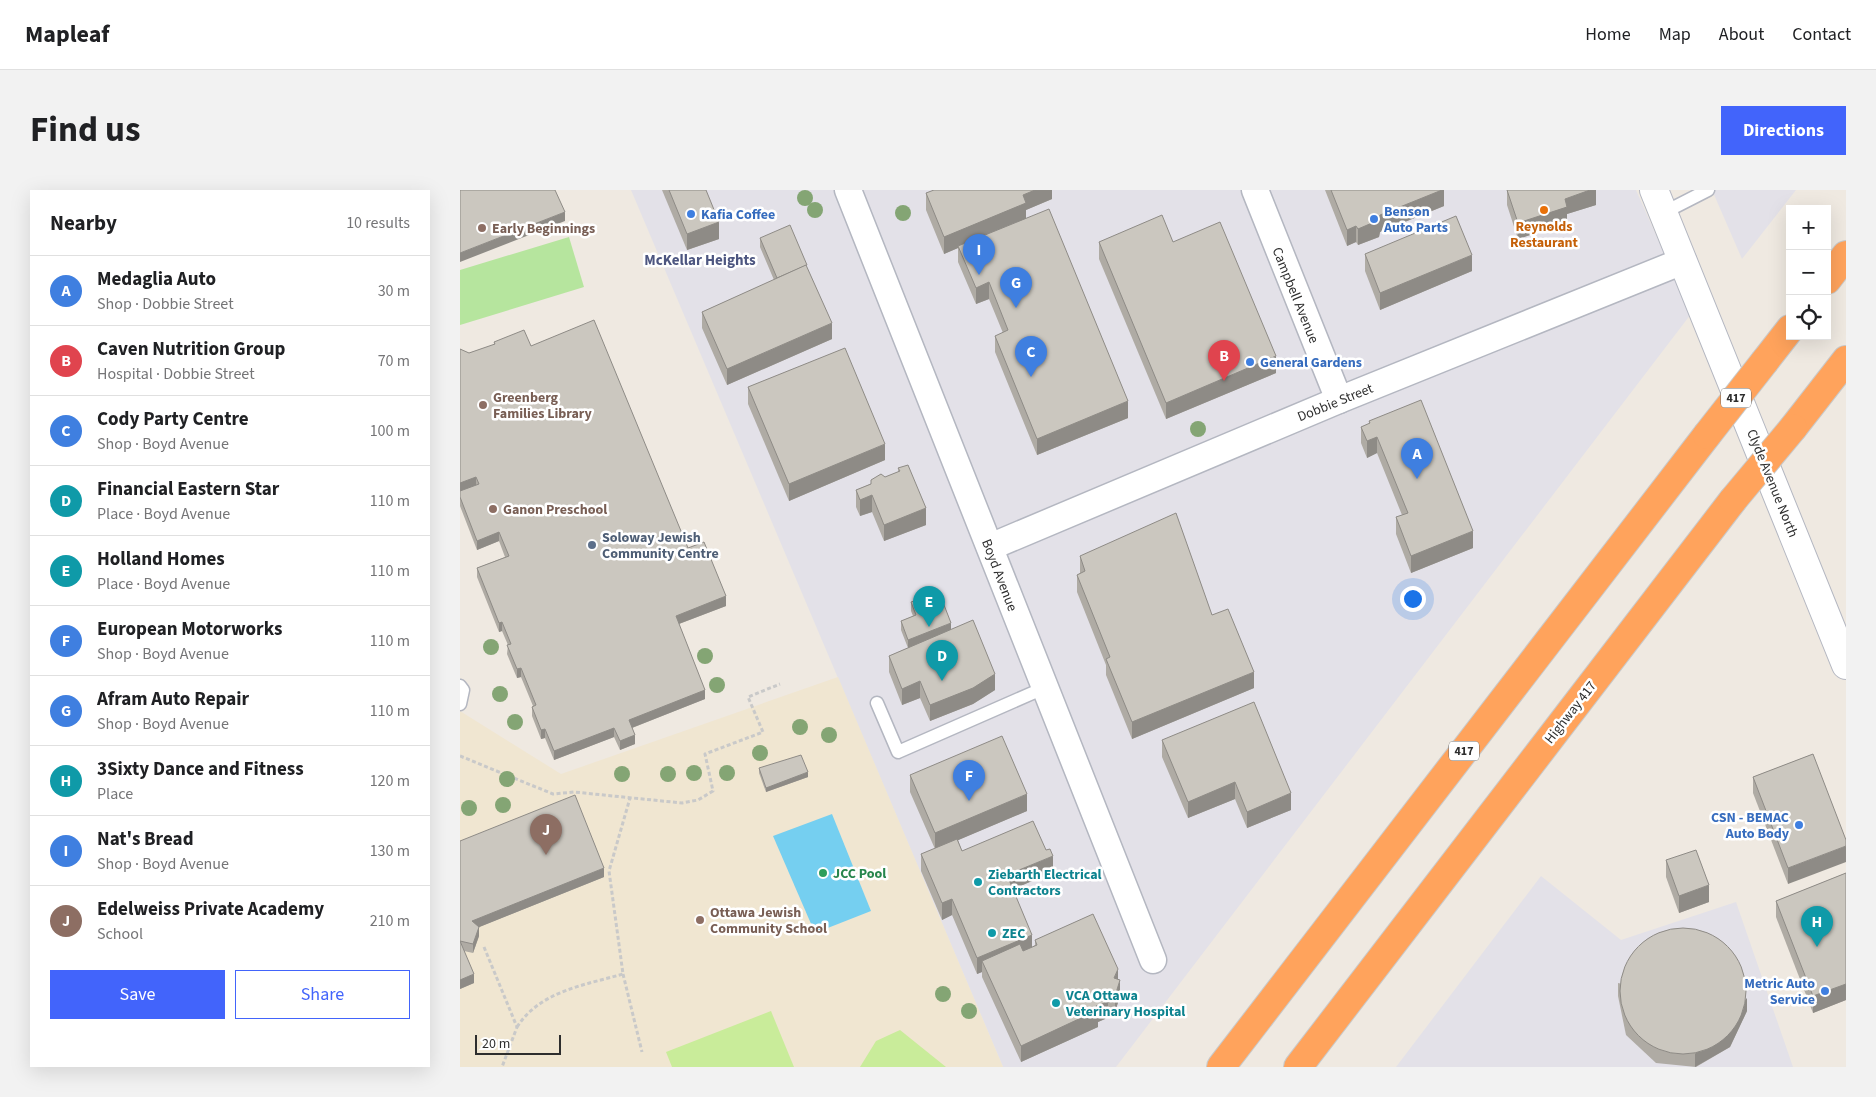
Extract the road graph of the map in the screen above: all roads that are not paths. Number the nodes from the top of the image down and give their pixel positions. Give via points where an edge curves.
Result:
1 (848, 190) edge
2 (1255, 190) edge
3 (1708, 190) edge
4 (1659, 201) edge
5 (1846, 255) edge
6 (1683, 261) junction
7 (1831, 275) edge
8 (1786, 334) edge
9 (1846, 360) edge
10 (1339, 400) junction
11 (990, 547) junction
12 (1846, 665) edge
13 (460, 686) edge
14 (1044, 688) junction
15 (877, 703) dead end
16 (460, 704) edge
17 (1153, 960) dead end
18 (1221, 1067) edge
19 (1298, 1067) edge

1 - 11 street, Boyd Avenue
2 - 10 street, Campbell Avenue
3 - 4 lane
4 - 6 street, Clyde Avenue North
5 - 7 highway
6 - 10 street, Dobbie Street
6 - 12 street, Clyde Avenue North
8 - 18 highway, 417, bridge
9 - 19 highway, Highway 417, bridge via 1733,500
10 - 11 street, Dobbie Street
11 - 14 street, Boyd Avenue
13 - 16 lane via 463,690
14 - 15 lane via 898,752
14 - 17 street, Boyd Avenue

